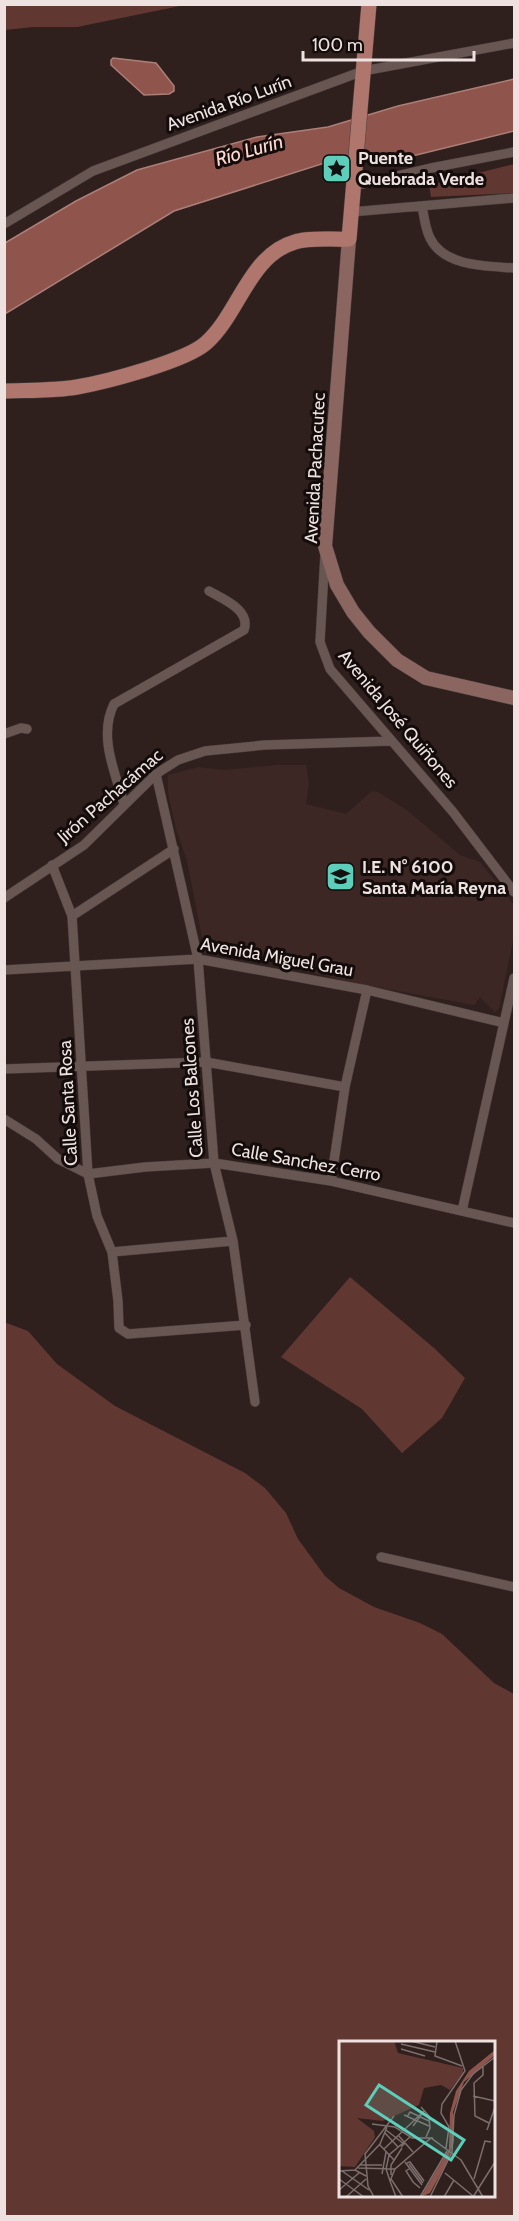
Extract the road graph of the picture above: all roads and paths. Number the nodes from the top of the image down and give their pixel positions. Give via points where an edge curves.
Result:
1 (369, 4) edge
2 (514, 43) edge
3 (363, 78) junction
4 (514, 152) edge
5 (354, 180) junction
6 (514, 198) edge
7 (422, 206) junction
8 (351, 212) junction
9 (4, 224) edge
10 (349, 239) junction
11 (514, 268) edge
12 (4, 391) edge
13 (325, 546) junction
14 (209, 591) dead end
15 (514, 698) edge
16 (27, 729) dead end
17 (4, 734) edge
18 (392, 741) junction
19 (156, 774) junction
20 (124, 804) junction
21 (174, 849) junction
22 (52, 865) junction
23 (514, 892) edge
24 (4, 898) edge
25 (72, 916) junction
26 (198, 959) junction
27 (76, 966) junction
28 (4, 970) edge
29 (514, 978) edge
30 (367, 990) junction
31 (504, 1023) junction
32 (206, 1062) junction
33 (82, 1066) junction
34 (4, 1069) edge
35 (345, 1087) junction
36 (4, 1119) edge
37 (214, 1163) junction
38 (88, 1174) junction
39 (332, 1181) junction
40 (462, 1211) junction
41 (514, 1222) edge
42 (233, 1241) junction
43 (111, 1252) junction
44 (246, 1325) junction
45 (255, 1402) dead end
46 (381, 1557) dead end
47 (514, 1587) edge

1 - 3 main road
2 - 3 street, Avenida Río Lurín
3 - 5 main road
3 - 9 street, Avenida Río Lurín via 93,171
4 - 5 street
5 - 8 main road
6 - 7 street
7 - 8 street
7 - 11 street via 429,235 445,255
8 - 10 main road
10 - 12 main road via 296,241 275,251 251,278 225,323 205,344 177,359 76,387
10 - 13 main road, Avenida Pachacutec
13 - 15 main road, Avenida Pachacutec via 337,585 353,612 397,660 426,678
13 - 18 street, Avenida José Quiñones via 320,625 323,654 330,669
14 - 20 street via 244,616 244,630 114,704 108,717 106,743
16 - 17 street
18 - 19 street, Jirón Pachacámac via 205,751 178,760
18 - 23 street, Avenida José Quiñones
19 - 20 street, Jirón Pachacámac
19 - 21 street, Calle Los Balcones
20 - 22 street, Jirón Pachacámac via 84,845
21 - 25 street
21 - 26 street, Calle Los Balcones
22 - 24 street, Jirón Pachacámac
22 - 25 street, Calle Santa Rosa
25 - 27 street, Calle Santa Rosa
26 - 27 street, Avenida Miguel Grau
26 - 30 street, Avenida Miguel Grau
26 - 32 street, Calle Los Balcones
27 - 28 street, Avenida Miguel Grau
27 - 33 street, Calle Santa Rosa
29 - 31 street
30 - 31 street, Avenida Miguel Grau
30 - 35 street
31 - 40 street
32 - 33 street
32 - 35 street
32 - 37 street, Calle Los Balcones
33 - 34 street
33 - 38 street, Calle Santa Rosa
35 - 39 street
36 - 38 street via 58,1159
37 - 38 street, Calle Sanchez Cerro
37 - 39 street, Calle Sanchez Cerro
37 - 42 street, Calle Los Balcones
38 - 43 street, Calle Santa Rosa
39 - 40 street, Calle Sanchez Cerro
40 - 41 street, Calle Sanchez Cerro
42 - 43 street
42 - 44 street, Calle Los Balcones
43 - 44 street, Calle Santa Rosa via 119,1328 128,1334
44 - 45 street, Calle Los Balcones
46 - 47 street

